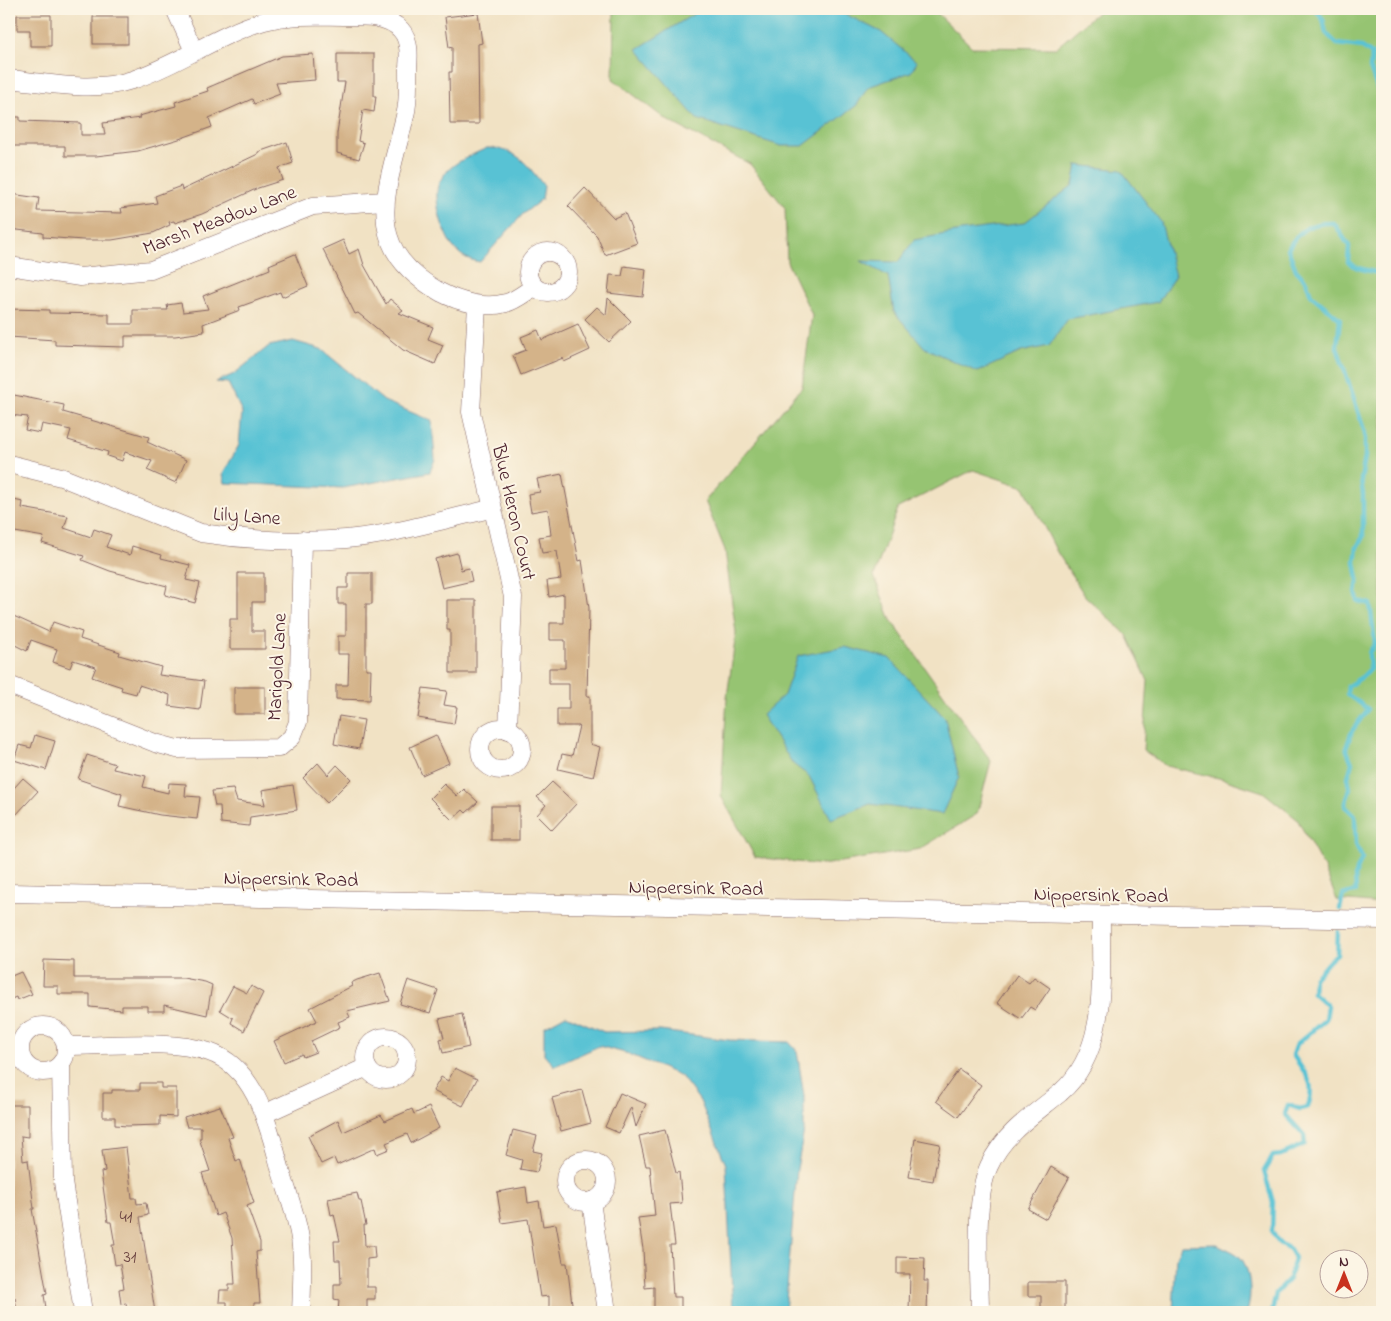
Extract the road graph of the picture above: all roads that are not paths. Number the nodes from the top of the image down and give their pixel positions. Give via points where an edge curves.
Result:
1 (175, 9) edge
2 (194, 51) junction
3 (9, 79) edge
4 (384, 201) junction
5 (9, 266) edge
6 (534, 287) dead end
7 (477, 304) junction
8 (9, 464) edge
9 (491, 509) junction
10 (302, 540) junction
11 (9, 684) edge
12 (508, 730) dead end
13 (9, 893) edge
14 (1102, 915) junction
15 (1382, 920) edge
16 (66, 1046) junction
17 (61, 1064) junction
18 (367, 1067) dead end
19 (264, 1114) junction
20 (591, 1201) dead end
21 (83, 1312) edge
22 (301, 1312) edge
23 (608, 1312) edge
24 (980, 1312) edge

1 - 2 street
2 - 3 street via 133,80 107,86
2 - 4 street via 240,29 290,16 368,16 392,23 402,30 408,44 406,114
4 - 5 street, Marsh Meadow Lane via 314,206 151,270 80,277
4 - 7 street via 387,231 394,253 429,286 452,298
6 - 7 street via 507,303
7 - 9 street, Blue Heron Court via 471,412
8 - 10 street, Lily Lane via 61,477 201,533
9 - 10 street, Lily Lane via 370,536
9 - 12 street, Blue Heron Court via 513,597
10 - 11 street, Marigold Lane via 298,722 292,737 279,748 177,749
13 - 14 street, Nippersink Road
14 - 15 street, Nippersink Road
14 - 24 street via 1099,1019 1090,1048 1080,1070 1062,1091 1002,1143 988,1167 982,1191 980,1226
16 - 17 street
16 - 17 street via 56,1030 41,1026 27,1032 21,1046 23,1060 34,1070 48,1072
16 - 19 street via 186,1047 210,1053 241,1075
17 - 21 street via 63,1182
18 - 19 street
19 - 22 street via 299,1234
20 - 23 street

